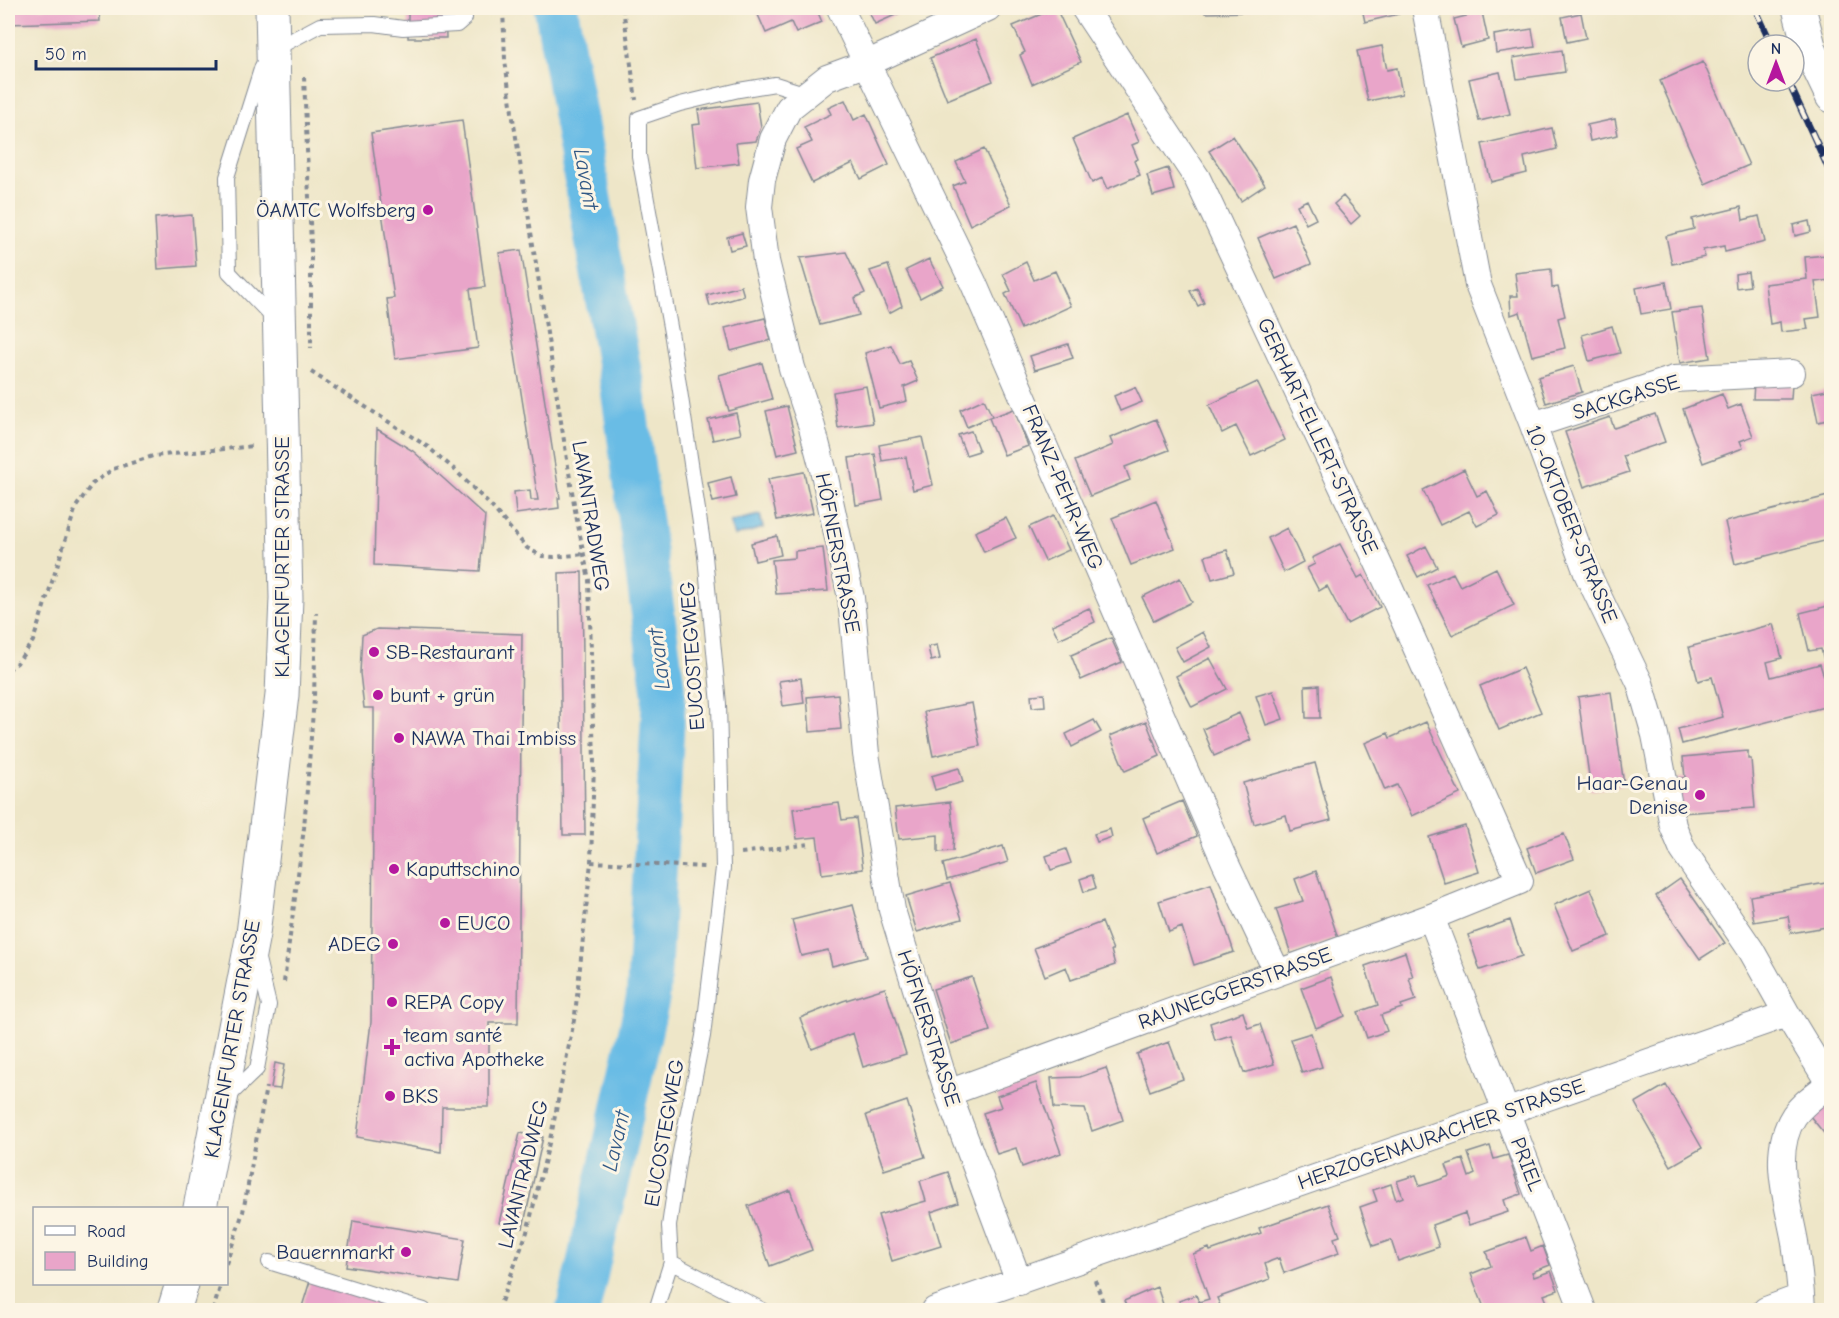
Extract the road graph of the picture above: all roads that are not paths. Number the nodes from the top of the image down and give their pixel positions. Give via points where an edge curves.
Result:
1 (462, 8) edge
2 (840, 8) edge
3 (988, 8) edge
4 (1084, 8) edge
5 (1425, 8) edge
6 (1799, 8) edge
7 (273, 30) edge
8 (868, 63) junction
9 (807, 94) junction
10 (1832, 96) edge
11 (280, 325) junction
12 (1792, 373) dead end
13 (1533, 425) junction
14 (1520, 881) joint
15 (1431, 917) junction
16 (1277, 972) junction
17 (1787, 1014) junction
18 (1831, 1083) edge
19 (948, 1093) junction
20 (1507, 1111) junction
21 (200, 1207) edge
22 (269, 1262) dead end
23 (671, 1262) junction
24 (1019, 1282) junction
25 (182, 1285) edge
26 (1802, 1304) edge
27 (174, 1311) edge
28 (424, 1311) edge
29 (656, 1311) edge
30 (763, 1311) edge
31 (936, 1311) edge
32 (1583, 1311) edge
33 (1766, 1311) edge

1 - 7 lane via 465,18 457,25 320,25
2 - 8 street, FRANZ-PEHR-WEG
3 - 8 street, HÖFNERSTRASSE
4 - 14 street, GERHART-ELLERT-STRASSE via 1197,178 1387,582
5 - 13 street, 10.-OKTOBER-STRASSE via 1478,285
6 - 10 main road via 1810,50
7 - 11 main road, KLAGENFURTER STRASSE
7 - 11 lane via 227,177 228,248 229,272
8 - 9 street, HÖFNERSTRASSE via 827,78
8 - 16 street, FRANZ-PEHR-WEG via 978,292 1225,862
9 - 19 street, HÖFNERSTRASSE via 789,108 773,139 762,180 759,207 766,261 792,368 821,461 851,598 866,754 892,910
9 - 23 lane, EUCOSTEGWEG via 774,84 690,102 639,118 639,156 672,338 706,568 719,704 723,862 703,1036 669,1226
11 - 21 main road, KLAGENFURTER STRASSE via 286,598 282,694 253,934
12 - 13 street, SACKGASSE via 1674,379
13 - 17 street, 10.-OKTOBER-STRASSE via 1587,573 1640,683 1673,826 1683,850 1751,950
14 - 15 street, RAUNEGGERSTRASSE
15 - 16 street, RAUNEGGERSTRASSE
15 - 20 street, PRIEL
16 - 19 street, RAUNEGGERSTRASSE
17 - 18 street
17 - 20 street, HERZOGENAURACHER STRASSE
18 - 26 street via 1795,1116 1782,1150
19 - 24 street, HÖFNERSTRASSE
20 - 24 street, HERZOGENAURACHER STRASSE
20 - 32 street, PRIEL
22 - 28 lane
23 - 29 lane
23 - 30 lane
24 - 31 street, HERZOGENAURACHER STRASSE
25 - 27 main road
26 - 33 street

